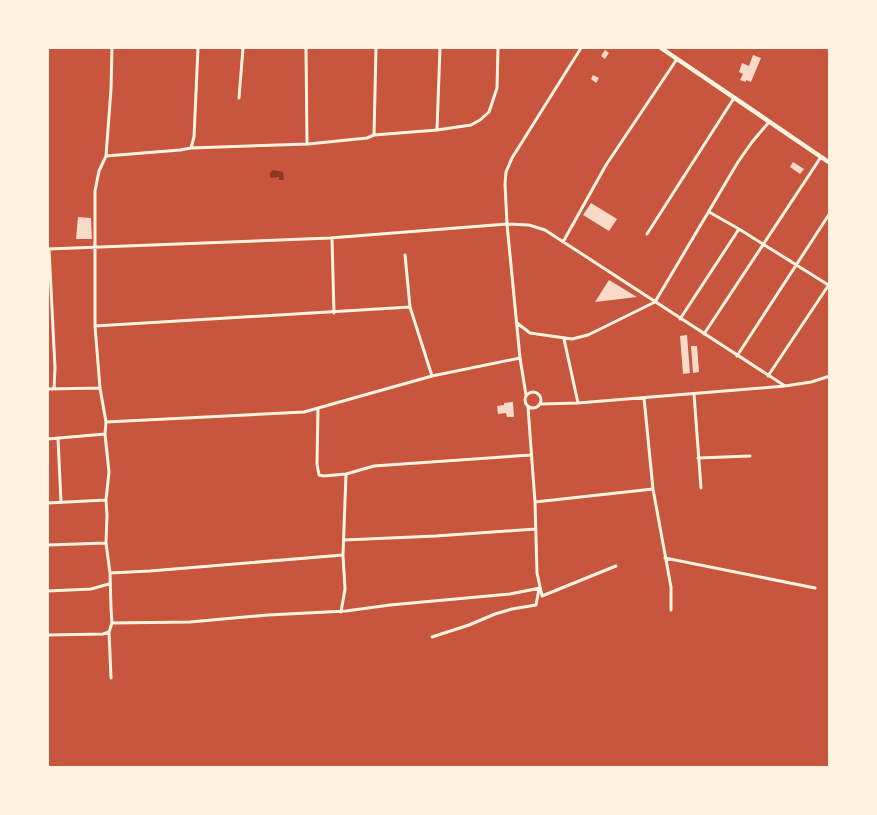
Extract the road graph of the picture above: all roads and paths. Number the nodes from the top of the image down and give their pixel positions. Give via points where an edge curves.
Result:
1 (112, 48) edge
2 (198, 48) edge
3 (243, 48) edge
4 (306, 48) edge
5 (376, 48) edge
6 (440, 48) edge
7 (498, 48) edge
8 (581, 48) edge
9 (661, 48) edge
10 (677, 59) junction
11 (239, 98) dead end
12 (734, 98) junction
13 (769, 122) junction
14 (437, 130) junction
15 (374, 135) junction
16 (307, 143) junction
17 (191, 148) junction
18 (106, 156) junction
19 (821, 157) junction
20 (830, 163) edge
21 (709, 212) junction
22 (830, 213) edge
23 (507, 224) junction
24 (739, 229) junction
25 (647, 234) dead end
26 (332, 238) junction
27 (563, 242) junction
28 (764, 244) junction
29 (95, 246) junction
30 (48, 249) edge
31 (405, 256) dead end
32 (795, 264) junction
33 (829, 285) edge
34 (655, 302) junction
35 (410, 307) junction
36 (334, 313) junction
37 (680, 319) junction
38 (517, 323) junction
39 (95, 326) junction
40 (704, 334) junction
41 (564, 339) junction
42 (737, 356) junction
43 (520, 358) junction
44 (432, 376) junction
45 (768, 376) junction
46 (830, 376) edge
47 (785, 386) junction
48 (100, 388) junction
49 (48, 389) edge
50 (54, 389) junction
51 (694, 394) junction
52 (526, 395) junction
53 (644, 398) junction
54 (578, 403) junction
55 (540, 404) junction
56 (528, 407) junction
57 (318, 409) junction
58 (106, 422) junction
59 (105, 434) junction
60 (58, 438) junction
61 (48, 439) edge
62 (531, 455) junction
63 (750, 456) dead end
64 (698, 458) junction
65 (346, 474) junction
66 (701, 488) dead end
67 (652, 489) junction
68 (106, 500) junction
69 (61, 502) junction
70 (535, 502) junction
71 (48, 503) edge
72 (536, 529) junction
73 (344, 540) junction
74 (106, 543) junction
75 (48, 545) edge
76 (343, 555) junction
77 (665, 558) junction
78 (616, 566) dead end
79 (110, 573) junction
80 (109, 584) junction
81 (540, 588) junction
82 (815, 588) dead end
83 (48, 591) edge
84 (671, 610) dead end
85 (341, 612) junction
86 (112, 623) junction
87 (109, 632) junction
88 (48, 635) edge
89 (432, 637) dead end
90 (111, 678) dead end

1 - 18 street
2 - 17 street
3 - 11 street
4 - 16 street
5 - 15 street
6 - 14 street
7 - 14 street via 497,88 489,112 471,125
8 - 23 street via 506,172
9 - 10 main road
10 - 12 main road
10 - 27 street via 606,165
12 - 13 main road
12 - 25 street
13 - 19 main road
13 - 21 street via 738,162
14 - 15 street
15 - 16 street
16 - 17 street
17 - 18 street
18 - 29 street via 95,191
19 - 20 main road
19 - 28 street
21 - 24 street
21 - 34 street
22 - 32 street
23 - 26 street
23 - 27 street via 538,227
23 - 38 street
24 - 28 street
24 - 37 street
26 - 29 street
26 - 36 street
27 - 34 street
28 - 32 street
28 - 40 street
29 - 30 street
29 - 39 street
30 - 50 street
31 - 35 street
32 - 33 street
32 - 42 street
33 - 45 street
34 - 37 street
34 - 41 street via 588,335
35 - 36 street
35 - 44 street
36 - 39 street
37 - 40 street
38 - 41 street via 530,333
38 - 43 street
39 - 48 street
40 - 42 street
41 - 54 street
42 - 45 street
43 - 44 street
43 - 52 street
44 - 57 street
45 - 47 street
46 - 47 street
47 - 51 street
48 - 50 street
48 - 58 street
49 - 50 street
51 - 53 street
51 - 64 street
52 - 55 street via 536,393
52 - 56 street
53 - 54 street
53 - 67 street
54 - 55 street
55 - 56 street
56 - 62 street
57 - 58 street via 291,414
57 - 65 street via 319,475
58 - 59 street
59 - 60 street
59 - 68 street via 109,472
60 - 61 street
60 - 69 street
62 - 65 street via 374,466
62 - 70 street
63 - 64 street
64 - 66 street
65 - 73 street
67 - 70 street
67 - 77 street
68 - 69 street
68 - 74 street
69 - 71 street
70 - 72 street
72 - 73 street
72 - 81 street
73 - 76 street
74 - 75 street
74 - 79 street
76 - 79 street
76 - 85 street via 345,589
77 - 82 street
77 - 84 street via 671,587
78 - 81 street via 545,596 542,596
79 - 80 street
80 - 83 street via 91,589
80 - 86 street
81 - 85 street
81 - 89 street via 536,605 495,614
85 - 86 street via 190,622
86 - 87 street
87 - 88 street
87 - 90 street

